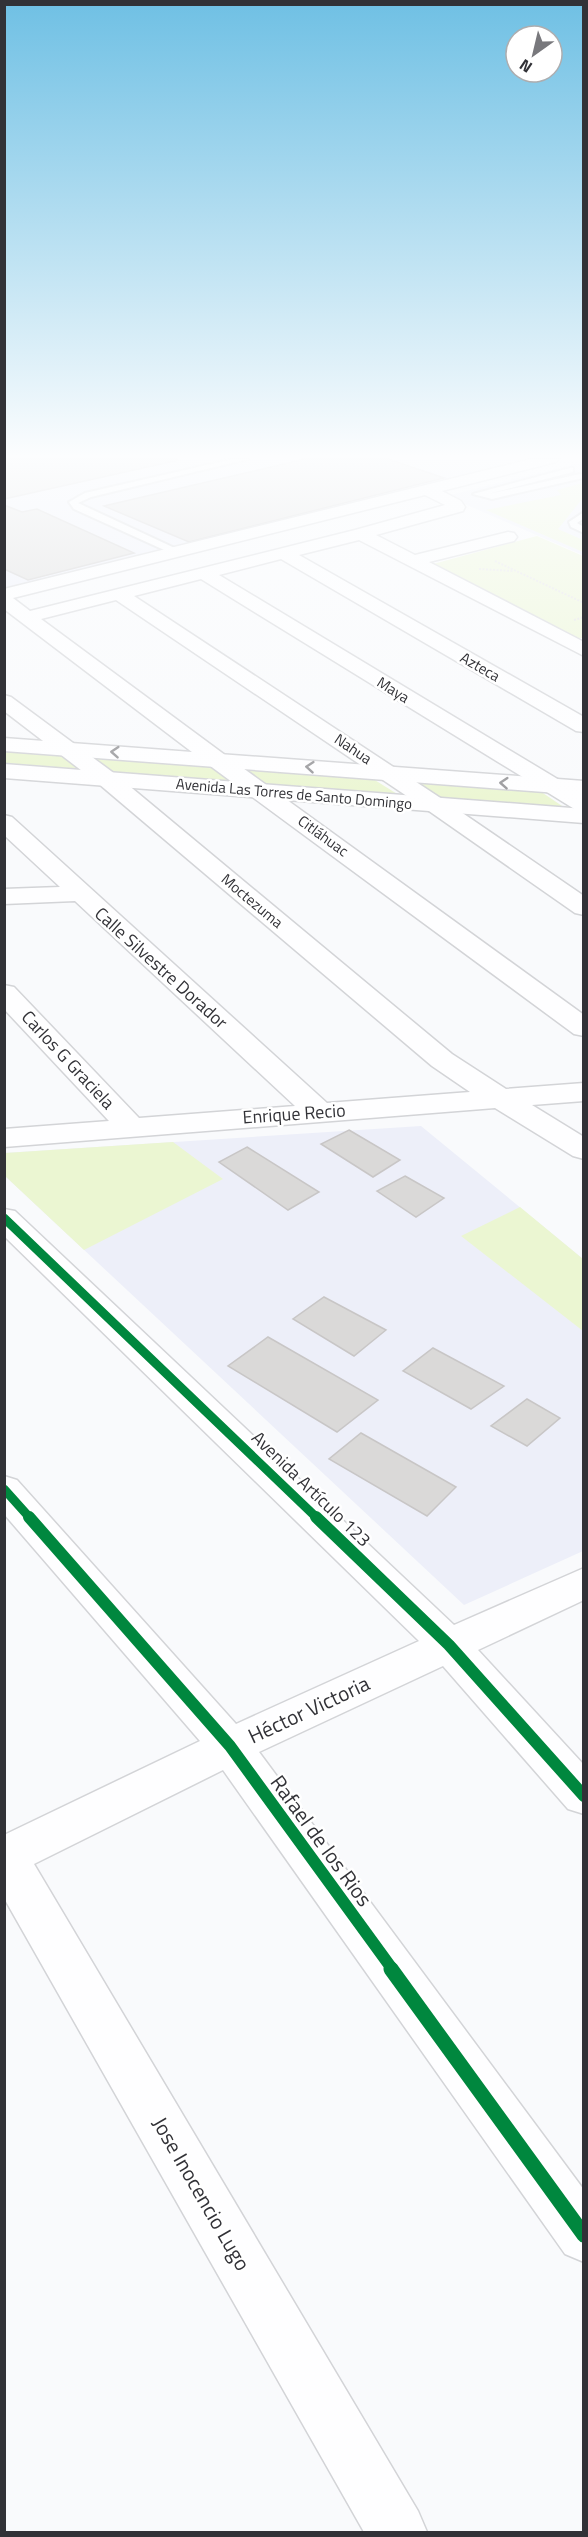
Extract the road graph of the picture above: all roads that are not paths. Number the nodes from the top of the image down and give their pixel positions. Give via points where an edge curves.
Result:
1 (88, 577) edge
2 (186, 577) edge
3 (210, 577) edge
4 (325, 577) edge
5 (446, 577) edge
6 (120, 595) junction
7 (6, 601) edge
8 (27, 617) junction
9 (580, 645) edge
10 (4, 701) edge
11 (31, 720) junction
12 (584, 726) edge
13 (4, 735) edge
14 (4, 744) edge
15 (69, 749) junction
16 (217, 760) junction
17 (4, 771) edge
18 (391, 774) junction
19 (107, 779) junction
20 (550, 786) junction
21 (584, 788) edge
22 (263, 792) junction
23 (437, 806) junction
24 (584, 806) edge
25 (584, 816) edge
26 (4, 822) edge
27 (79, 893) junction
28 (4, 897) edge
29 (584, 908) edge
30 (4, 993) edge
31 (584, 1028) edge
32 (584, 1092) edge
33 (501, 1099) junction
34 (319, 1112) junction
35 (131, 1127) junction
36 (4, 1138) edge
37 (584, 1150) edge
38 (4, 1218) edge
39 (4, 1489) edge
40 (584, 1583) edge
41 (449, 1645) junction
42 (230, 1746) junction
43 (584, 1796) edge
44 (5, 1856) edge
45 (584, 2235) edge
46 (397, 2532) edge

1 - 7 street
2 - 6 street
3 - 20 street, Maya
4 - 12 street, Azteca
5 - 9 street
6 - 8 street
6 - 18 street, Nahua
7 - 8 street, Citláhuac
8 - 16 street, Citláhuac
10 - 11 street, Moctezuma
11 - 13 street via 23,728
11 - 15 street, Moctezuma
14 - 15 street, Avenida Las Torres de Santo Domingo
16 -> 15 street, Avenida Las Torres de Santo Domingo
15 - 19 street, Moctezuma
18 -> 16 street, Avenida Las Torres de Santo Domingo
16 - 22 street, Citláhuac
17 - 19 street, Avenida Las Torres de Santo Domingo
20 -> 18 street, Avenida Las Torres de Santo Domingo
18 - 23 street, Nahua
19 - 22 street, Avenida Las Torres de Santo Domingo
19 - 33 street, Moctezuma via 414,1038
20 - 21 street, Avenida Las Torres de Santo Domingo
20 - 24 street, Maya
22 - 23 street, Avenida Las Torres de Santo Domingo
22 - 31 street, Citláhuac
23 - 25 street, Avenida Las Torres de Santo Domingo
23 - 29 street, Nahua
26 - 27 street, Calle Silvestre Dorador
27 - 28 street
27 - 34 street, Calle Silvestre Dorador
30 - 35 street, Carlos G Graciela
32 - 33 street, Enrique Recio
33 - 34 street, Enrique Recio
33 - 37 street, Moctezuma
34 - 35 street, Enrique Recio
35 - 36 street, Enrique Recio
38 - 41 street, Avenida Artículo 123
39 - 42 street, Rafael de los Rios
40 - 41 street, Héctor Victoria
41 - 42 street, Héctor Victoria
41 - 43 street, Avenida Artículo 123
42 - 44 street, Héctor Victoria
42 - 45 street, Rafael de los Rios
44 - 46 street, Jose Inocencio Lugo

